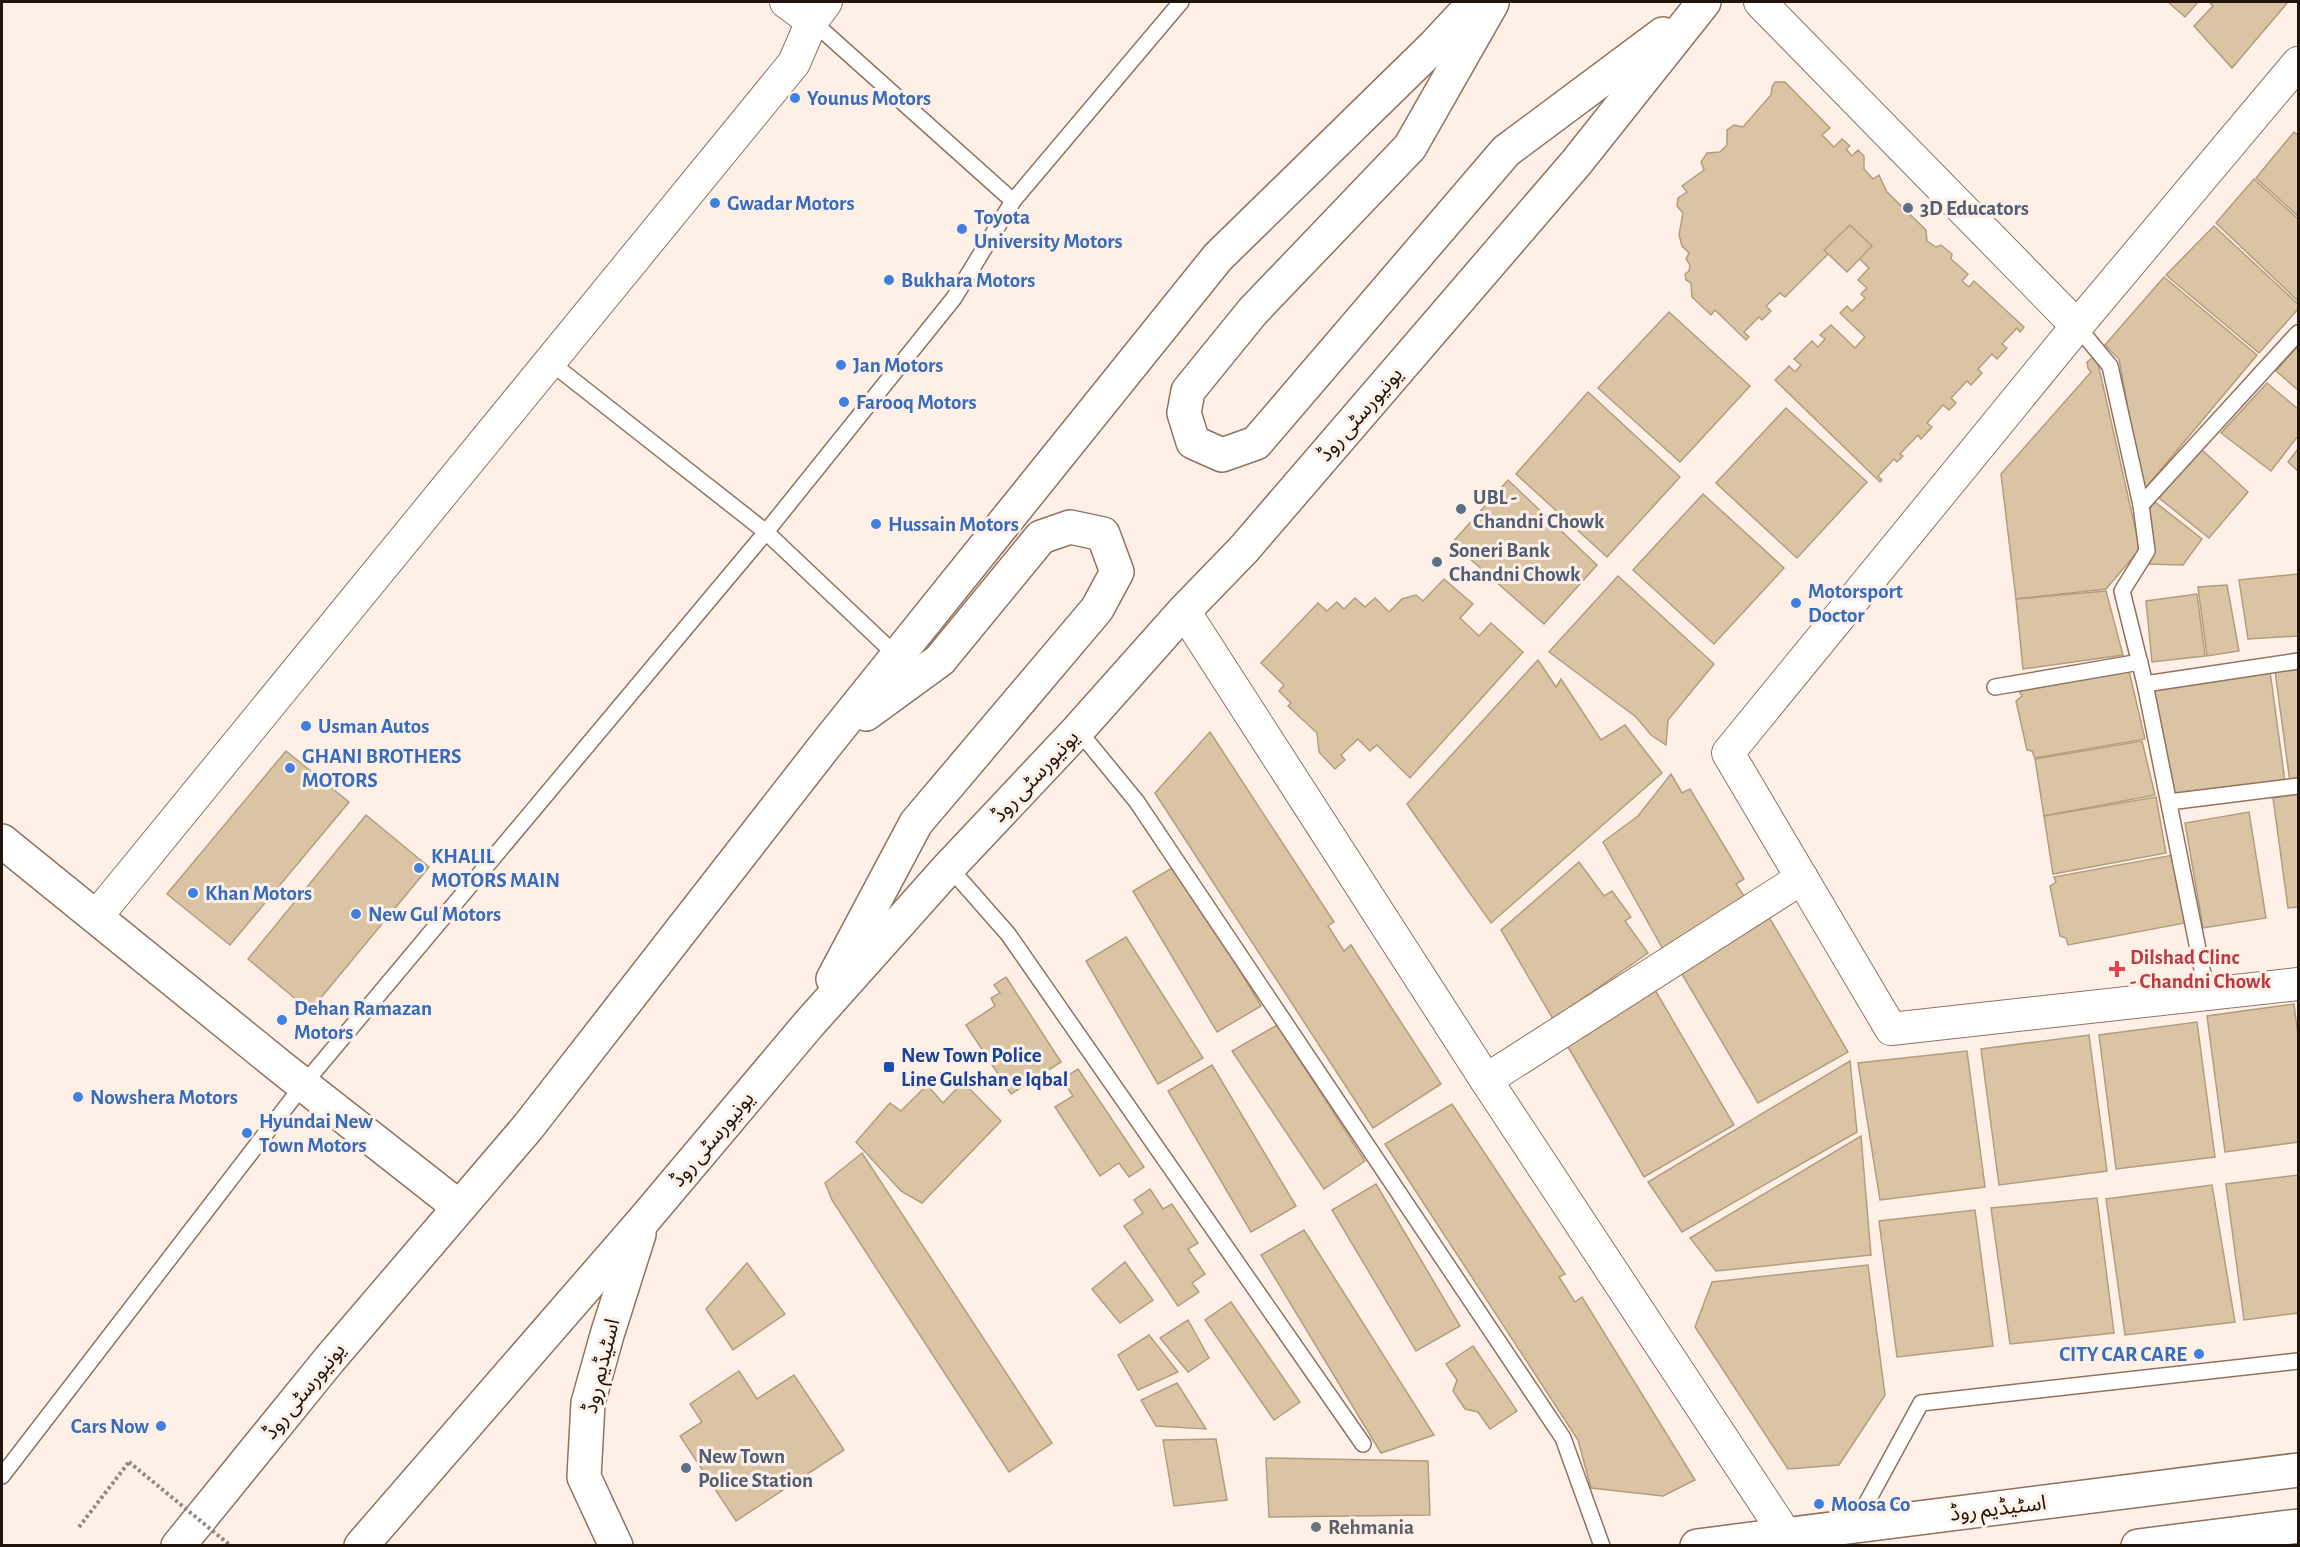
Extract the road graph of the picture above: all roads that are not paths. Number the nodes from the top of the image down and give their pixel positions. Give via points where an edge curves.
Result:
1 (786, 2) edge
2 (1181, 2) edge
3 (1475, 2) edge
4 (1493, 2) edge
5 (1760, 2) edge
6 (1701, 5) edge
7 (819, 11) edge
8 (2298, 63) edge
9 (1013, 201) junction
10 (2077, 326) junction
11 (2298, 333) edge
12 (550, 362) junction
13 (2141, 505) junction
14 (766, 532) junction
15 (1184, 611) junction
16 (898, 657) junction
17 (2298, 661) edge
18 (2140, 662) junction
19 (2145, 684) junction
20 (1995, 687) dead end
21 (1078, 730) junction
22 (828, 742) junction
23 (2298, 786) edge
24 (2169, 802) junction
25 (2, 840) edge
26 (950, 867) junction
27 (1802, 878) junction
28 (96, 917) junction
29 (2298, 984) edge
30 (2207, 994) junction
31 (808, 1025) junction
32 (1486, 1080) junction
33 (303, 1085) junction
34 (459, 1207) junction
35 (643, 1221) junction
36 (2298, 1361) edge
37 (1363, 1444) dead end
38 (2298, 1470) edge
39 (2, 1476) edge
40 (1854, 1526) junction
41 (2298, 1526) edge
42 (1786, 1535) junction
43 (178, 1545) edge
44 (361, 1545) edge
45 (616, 1545) edge
46 (1602, 1545) edge
47 (1697, 1545) edge
48 (2142, 1545) edge

1 - 7 street
2 - 9 lane
3 - 16 main road, یونیورسٹی روڈ via 1218,257
4 - 6 main road via 1410,147 1253,311 1188,391 1184,413 1193,442 1222,455 1256,443 1506,152
5 - 10 street
6 - 15 main road, یونیورسٹی روڈ via 1576,163 1244,549
7 - 9 lane
7 - 12 street via 794,63
8 - 10 street
9 - 14 lane via 954,298
10 - 13 lane via 2110,366
10 - 27 street via 1728,753
11 - 13 lane
12 - 14 lane
12 - 28 street
13 - 18 lane via 2147,551 2122,591
14 - 16 lane
14 - 33 lane
15 - 21 main road, یونیورسٹی روڈ
15 - 32 street
16 - 22 main road, یونیورسٹی روڈ
17 - 19 lane
18 - 19 lane
18 - 20 lane
19 - 24 lane
21 - 26 main road, یونیورسٹی روڈ
21 - 46 lane via 1137,802 1563,1438
22 - 31 main road via 940,660 1041,537 1070,527 1103,534 1117,572 1098,609 916,823
22 - 34 main road, یونیورسٹی روڈ via 528,1127
23 - 24 lane
24 - 30 lane
25 - 28 main road
26 - 31 main road, یونیورسٹی روڈ
26 - 37 lane via 1008,934
27 - 30 street via 1891,1029
27 - 32 street
28 - 33 main road
29 - 30 street
31 - 35 main road, یونیورسٹی روڈ
32 - 42 street
33 - 34 main road
33 - 39 lane
34 - 43 main road, یونیورسٹی روڈ
35 - 44 main road, یونیورسٹی روڈ
35 - 45 main road, اسٹیڈیم روڈ via 588,1403 584,1477
36 - 40 lane via 1921,1403
38 - 40 main road, اسٹیڈیم روڈ
40 - 42 main road, اسٹیڈیم روڈ
41 - 48 main road
42 - 47 main road, اسٹیڈیم روڈ

